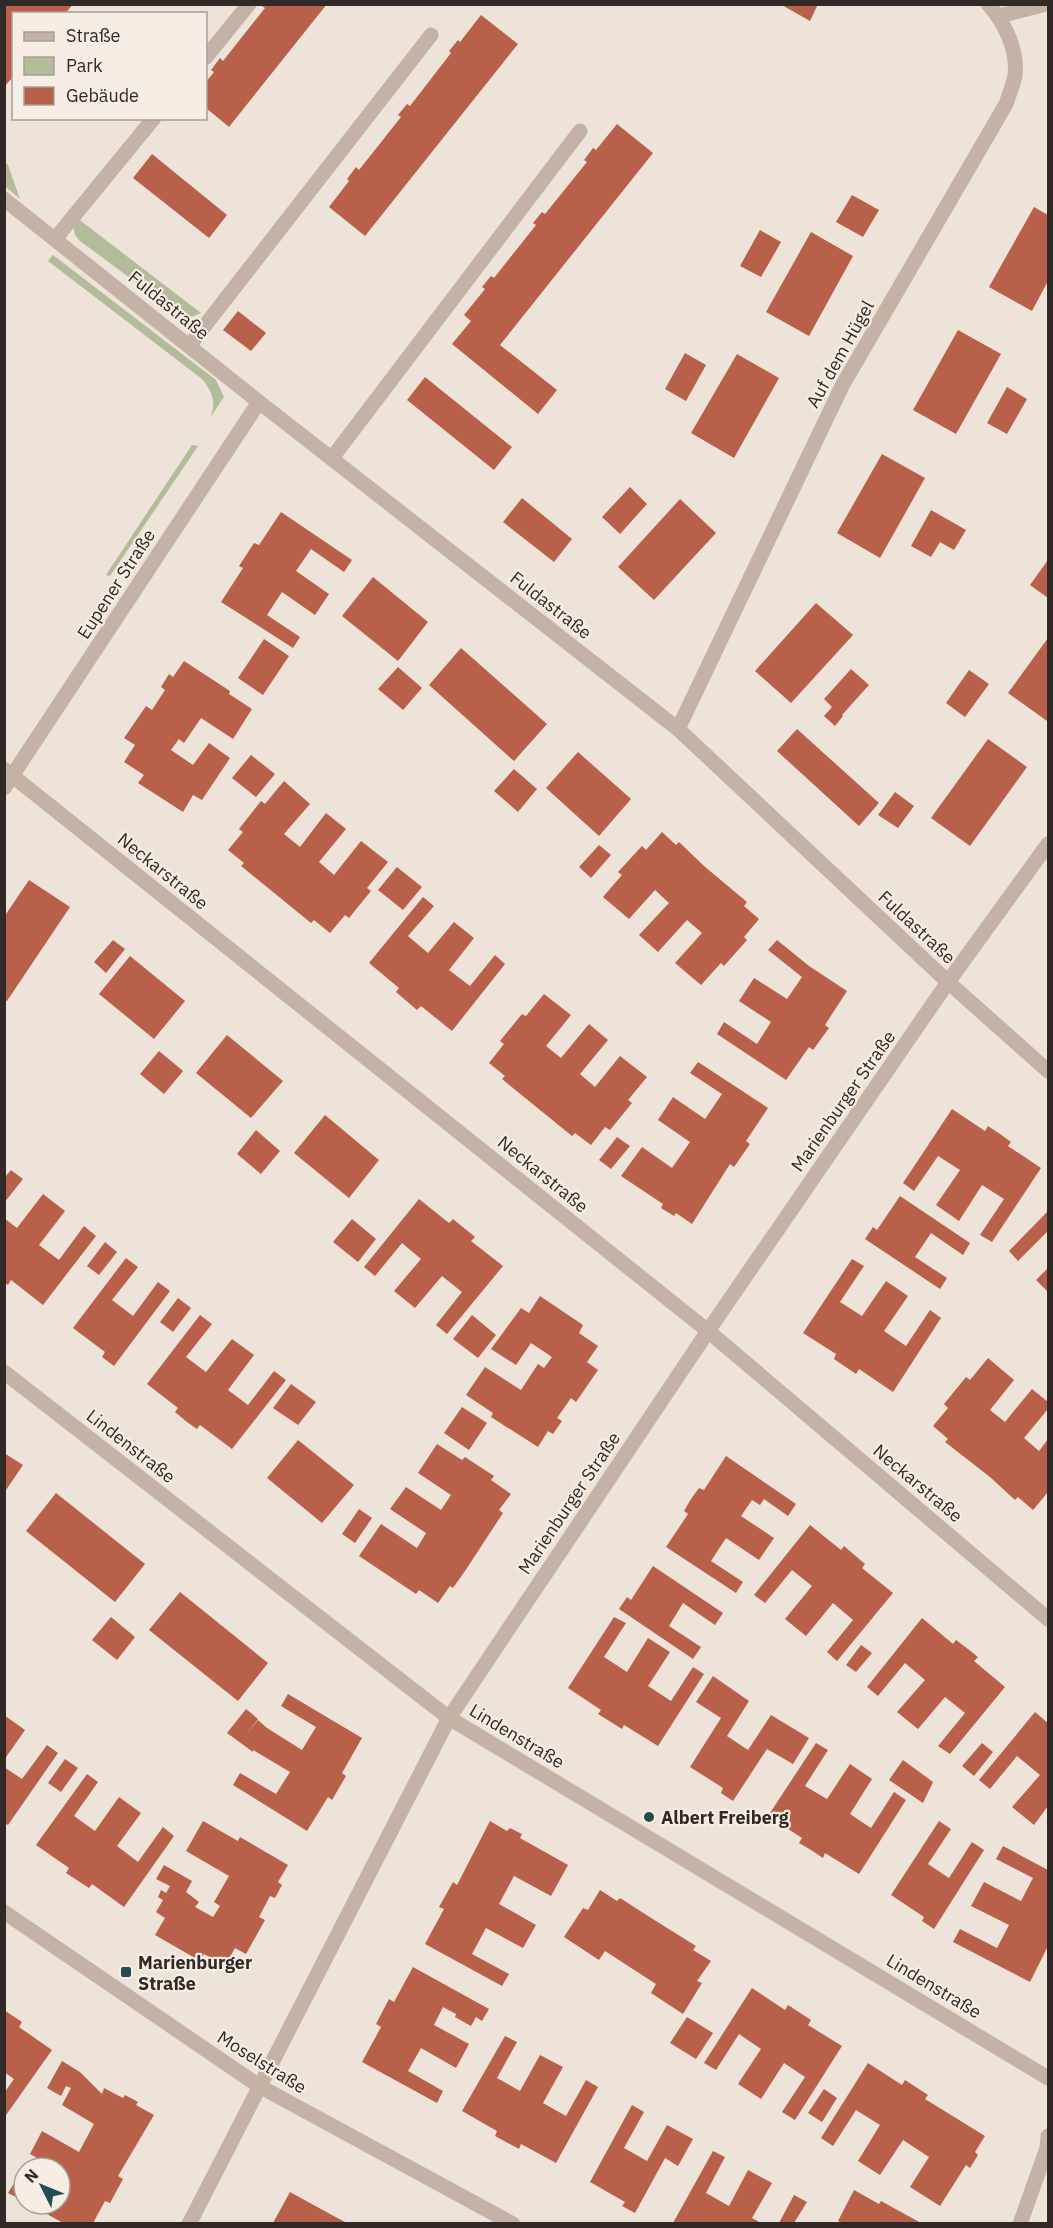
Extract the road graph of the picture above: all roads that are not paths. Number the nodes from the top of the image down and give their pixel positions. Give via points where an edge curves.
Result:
1 (249, 4) edge
2 (1046, 4) edge
3 (994, 10) edge
4 (431, 35) dead end
5 (207, 56) edge
6 (152, 120) edge
7 (580, 131) dead end
8 (4, 199) edge
9 (55, 238) junction
10 (189, 346) junction
11 (259, 402) junction
12 (332, 459) junction
13 (678, 729) junction
14 (7, 777) edge
15 (1048, 844) edge
16 (948, 982) junction
17 (1048, 1071) edge
18 (708, 1331) junction
19 (4, 1372) edge
20 (1048, 1619) edge
21 (449, 1718) junction
22 (4, 1912) edge
23 (1048, 2078) edge
24 (259, 2086) junction
25 (1048, 2136) edge
26 (1024, 2222) edge
27 (189, 2223) edge
28 (513, 2223) edge

1 - 5 street
2 - 3 street
3 - 13 street, Auf dem Hügel via 1012,45 1015,75 1006,104 842,386
4 - 10 street
6 - 9 street
7 - 12 street
8 - 9 street, Fuldastraße
9 - 10 street, Fuldastraße
10 - 11 street, Fuldastraße
11 - 12 street, Fuldastraße
11 - 14 street, Eupener Straße
12 - 13 street, Fuldastraße
13 - 16 street, Fuldastraße
14 - 18 street, Neckarstraße
15 - 16 street, Marienburger Straße
16 - 17 street, Fuldastraße
16 - 18 street, Marienburger Straße
18 - 20 street, Neckarstraße
18 - 21 street, Marienburger Straße
19 - 21 street, Lindenstraße
21 - 23 street, Lindenstraße
21 - 24 street, Marienburger Straße
22 - 24 street, Moselstraße
24 - 27 street, Marienburger Straße
24 - 28 street, Moselstraße
25 - 26 street

